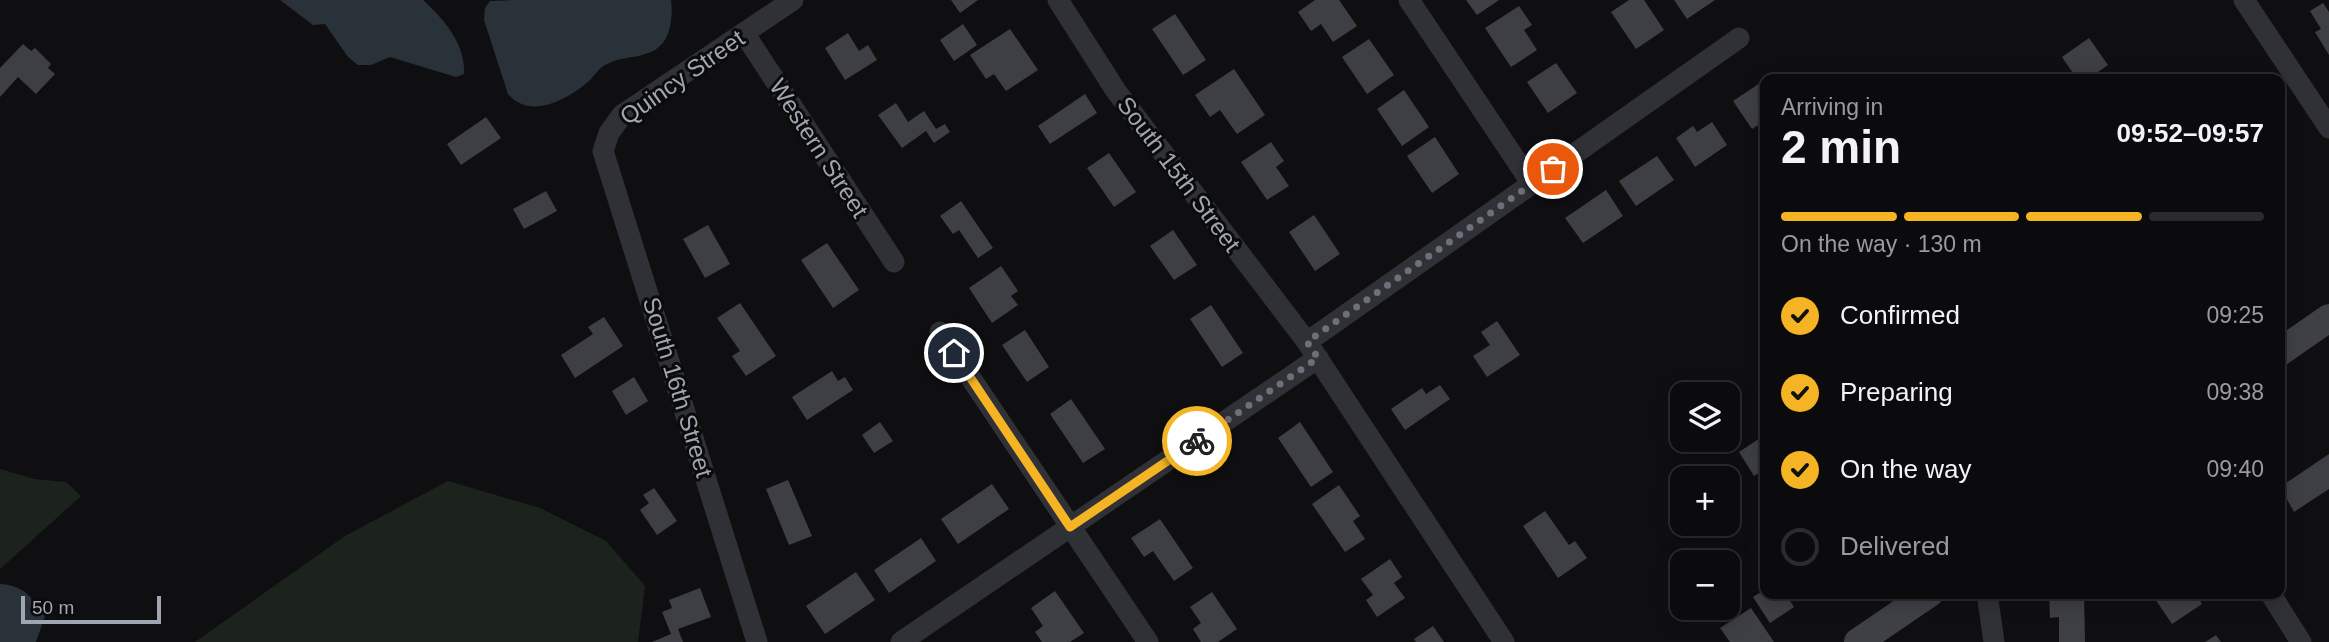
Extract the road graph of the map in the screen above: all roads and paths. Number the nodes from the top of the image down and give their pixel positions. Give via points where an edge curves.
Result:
1 (793, 0) edge
2 (1058, 0) edge
3 (1409, 0) edge
4 (2244, 0) edge
5 (744, 33) junction
6 (1739, 38) dead end
7 (2329, 128) edge
8 (608, 133) joint
9 (1532, 184) junction
10 (894, 262) dead end
11 (2329, 318) edge
12 (940, 332) dead end
13 (2285, 349) edge
14 (1312, 350) junction
15 (1070, 527) junction
16 (1921, 599) edge
17 (1988, 599) edge
18 (2274, 599) edge
19 (757, 642) edge
20 (901, 642) edge
21 (1148, 642) edge
22 (1504, 642) edge
23 (1858, 642) edge
24 (1994, 642) edge
25 (2301, 642) edge

1 - 5 street, Quincy Street
2 - 14 street, South 15th Street via 1116,91
3 - 9 street
4 - 7 street
5 - 8 street, Quincy Street via 622,116
5 - 10 street, Western Street
6 - 9 street
8 - 19 street, South 16th Street via 603,151
9 - 14 street
11 - 13 street
12 - 15 street
14 - 15 street
14 - 22 street, South 15th Street
15 - 20 street
15 - 21 street
16 - 23 street
17 - 24 street
18 - 25 street

